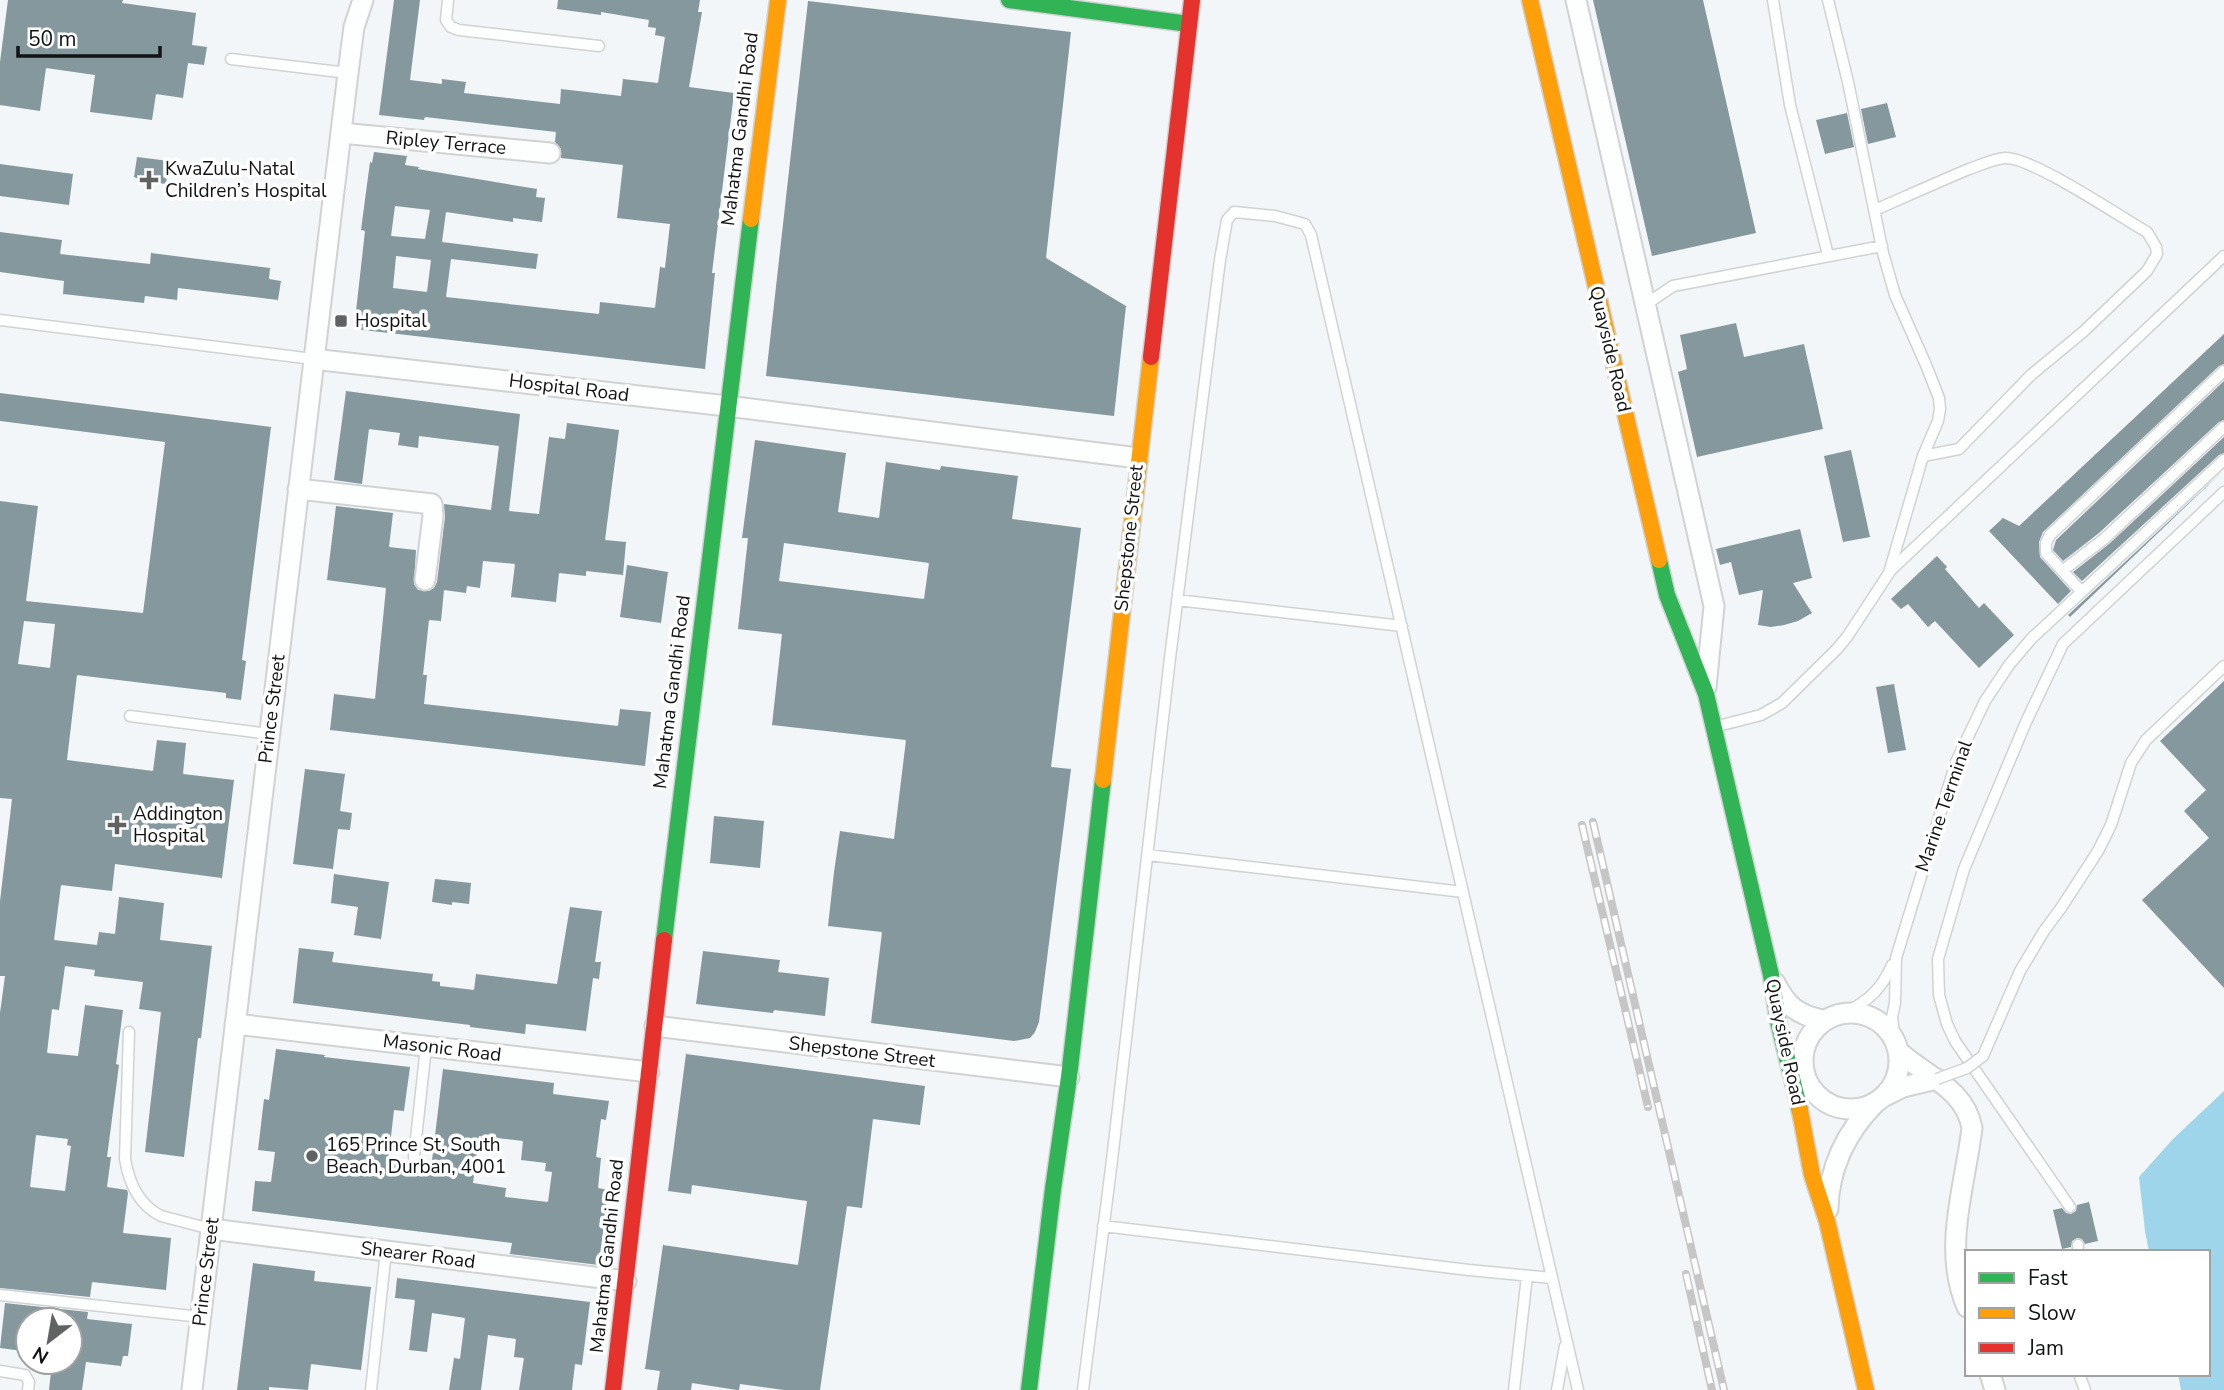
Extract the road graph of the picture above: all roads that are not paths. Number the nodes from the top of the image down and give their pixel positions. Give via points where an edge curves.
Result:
1 (352, 0) edge
2 (363, 0) edge
3 (448, 0) edge
4 (778, 0) edge
5 (1009, 0) edge
6 (1192, 0) edge
7 (1530, 0) edge
8 (1576, 0) edge
9 (1773, 0) edge
10 (1828, 0) edge
11 (1055, 3) edge
12 (1189, 24) junction
13 (354, 27) junction
14 (599, 46) dead end
15 (231, 59) dead end
16 (348, 73) junction
17 (341, 133) junction
18 (550, 153) dead end
19 (1875, 210) junction
20 (1882, 246) junction
21 (1828, 255) junction
22 (2224, 256) edge
23 (1644, 305) junction
24 (0, 320) edge
25 (313, 359) junction
26 (2224, 372) edge
27 (727, 406) junction
28 (2224, 427) edge
29 (1923, 456) junction
30 (1138, 458) junction
31 (2224, 460) edge
32 (298, 489) junction
33 (2224, 492) edge
34 (2062, 571) junction
35 (1889, 573) junction
36 (425, 580) dead end
37 (2081, 591) junction
38 (1177, 600) junction
39 (1402, 626) junction
40 (2224, 666) edge
41 (1706, 694) junction
42 (130, 716) dead end
43 (1714, 727) junction
44 (269, 734) junction
45 (1148, 855) junction
46 (1463, 892) junction
47 (1896, 958) junction
48 (1771, 975) junction
49 (1846, 1012) junction
50 (1823, 1020) junction
51 (235, 1024) junction
52 (655, 1026) junction
53 (128, 1032) dead end
54 (1783, 1040) junction
55 (426, 1046) junction
56 (1897, 1046) junction
57 (1802, 1065) junction
58 (649, 1072) junction
59 (1069, 1077) junction
60 (1937, 1079) junction
61 (1797, 1097) junction
62 (1880, 1099) junction
63 (414, 1157) dead end
64 (2070, 1207) dead end
65 (1827, 1221) junction
66 (1103, 1226) junction
67 (211, 1229) junction
68 (386, 1251) junction
69 (1527, 1276) junction
70 (1552, 1278) junction
71 (626, 1281) junction
72 (0, 1295) edge
73 (1965, 1302) edge
74 (201, 1317) junction
75 (1566, 1340) junction
76 (0, 1371) edge
77 (28, 1390) edge
78 (191, 1390) edge
79 (370, 1390) edge
80 (613, 1390) edge
81 (1029, 1390) edge
82 (1083, 1390) edge
83 (1514, 1390) edge
84 (1558, 1390) edge
85 (1578, 1390) edge
86 (1866, 1390) edge

1 - 13 street, Prince Street
2 - 13 street, Prince Street
3 - 14 lane via 446,20 459,30
4 - 27 main road, Mahatma Gandhi Road
5 - 11 main road
6 - 12 main road, Shepstone Street
7 - 41 main road, Quayside Road via 1667,595
8 - 23 street, Quayside Road
9 - 21 lane via 1790,105
10 - 19 lane
11 - 12 main road
12 - 30 main road, Shepstone Street
13 - 16 street, Prince Street
15 - 16 lane
16 - 17 street, Prince Street
17 - 18 street, Ripley Terrace
17 - 25 street, Prince Street
19 - 20 lane
19 - 29 lane via 1993,160 2018,159 2147,232 2156,247 2147,271 2031,375 1959,449
20 - 21 lane
20 - 29 lane via 1895,295 1939,398 1938,421
21 - 23 lane via 1673,286
22 - 35 lane
23 - 41 street, Quayside Road via 1714,606
24 - 25 lane, Hospital Road
25 - 27 street, Hospital Road
25 - 32 street, Prince Street
26 - 34 lane via 2050,535 2046,553
27 - 30 street, Hospital Road
27 - 52 main road, Mahatma Gandhi Road
28 - 34 lane via 2104,539
29 - 35 lane
30 - 59 main road, Shepstone Street
31 - 37 lane, Marine Terminal
32 - 36 street via 432,503
32 - 44 street, Prince Street
33 - 64 lane via 2063,644 1964,869 1938,959 1939,995 1955,1041
34 - 37 lane
35 - 43 lane via 1842,643 1782,703 1761,715
37 - 47 lane, Marine Terminal via 2032,638 1984,701 1956,762
38 - 39 lane
38 - 39 lane via 1227,220 1232,213 1256,214 1302,222 1311,234
38 - 45 lane
39 - 46 lane
40 - 60 lane, bridge via 2146,740 2131,763 2098,851 2020,971 1983,1056 1967,1068
41 - 43 main road, Quayside Road
42 - 44 lane
43 - 48 main road, Quayside Road
44 - 51 street, Prince Street
45 - 46 lane
45 - 66 lane
46 - 70 lane
47 - 49 lane via 1871,997
47 - 56 lane, Marine Terminal via 1892,1017
48 - 50 street via 1792,1008
48 - 54 main road, Quayside Road
49 - 50 street
49 - 56 street via 1875,1019
50 - 57 street via 1805,1045
51 - 55 street, Masonic Road
51 - 67 street, Prince Street
52 - 58 main road, Mahatma Gandhi Road
52 - 59 street, Shepstone Street
53 - 67 lane via 128,1177 153,1212
54 - 57 street
54 - 61 main road, Quayside Road
55 - 58 street, Masonic Road
55 - 63 lane
56 - 60 street
56 - 62 street via 1899,1068
57 - 61 street
57 - 62 street via 1808,1085 1831,1105 1862,1108
58 - 71 main road, Mahatma Gandhi Road
59 - 81 main road, Shepstone Street
60 - 62 street via 1903,1087
60 - 73 street via 1964,1103 1972,1128 1956,1234 1956,1272
61 - 65 main road, Quayside Road via 1818,1199
62 - 65 street via 1853,1128 1837,1161 1828,1191
65 - 86 main road, Quayside Road
66 - 69 lane
66 - 82 lane
67 - 68 street, Shearer Road
67 - 74 street, Prince Street
68 - 71 street, Shearer Road
68 - 79 lane
69 - 70 lane
69 - 83 lane
70 - 75 lane
71 - 80 main road, Mahatma Gandhi Road
72 - 74 lane
74 - 78 street, Prince Street
75 - 84 lane
75 - 85 lane
76 - 77 lane via 25,1375

